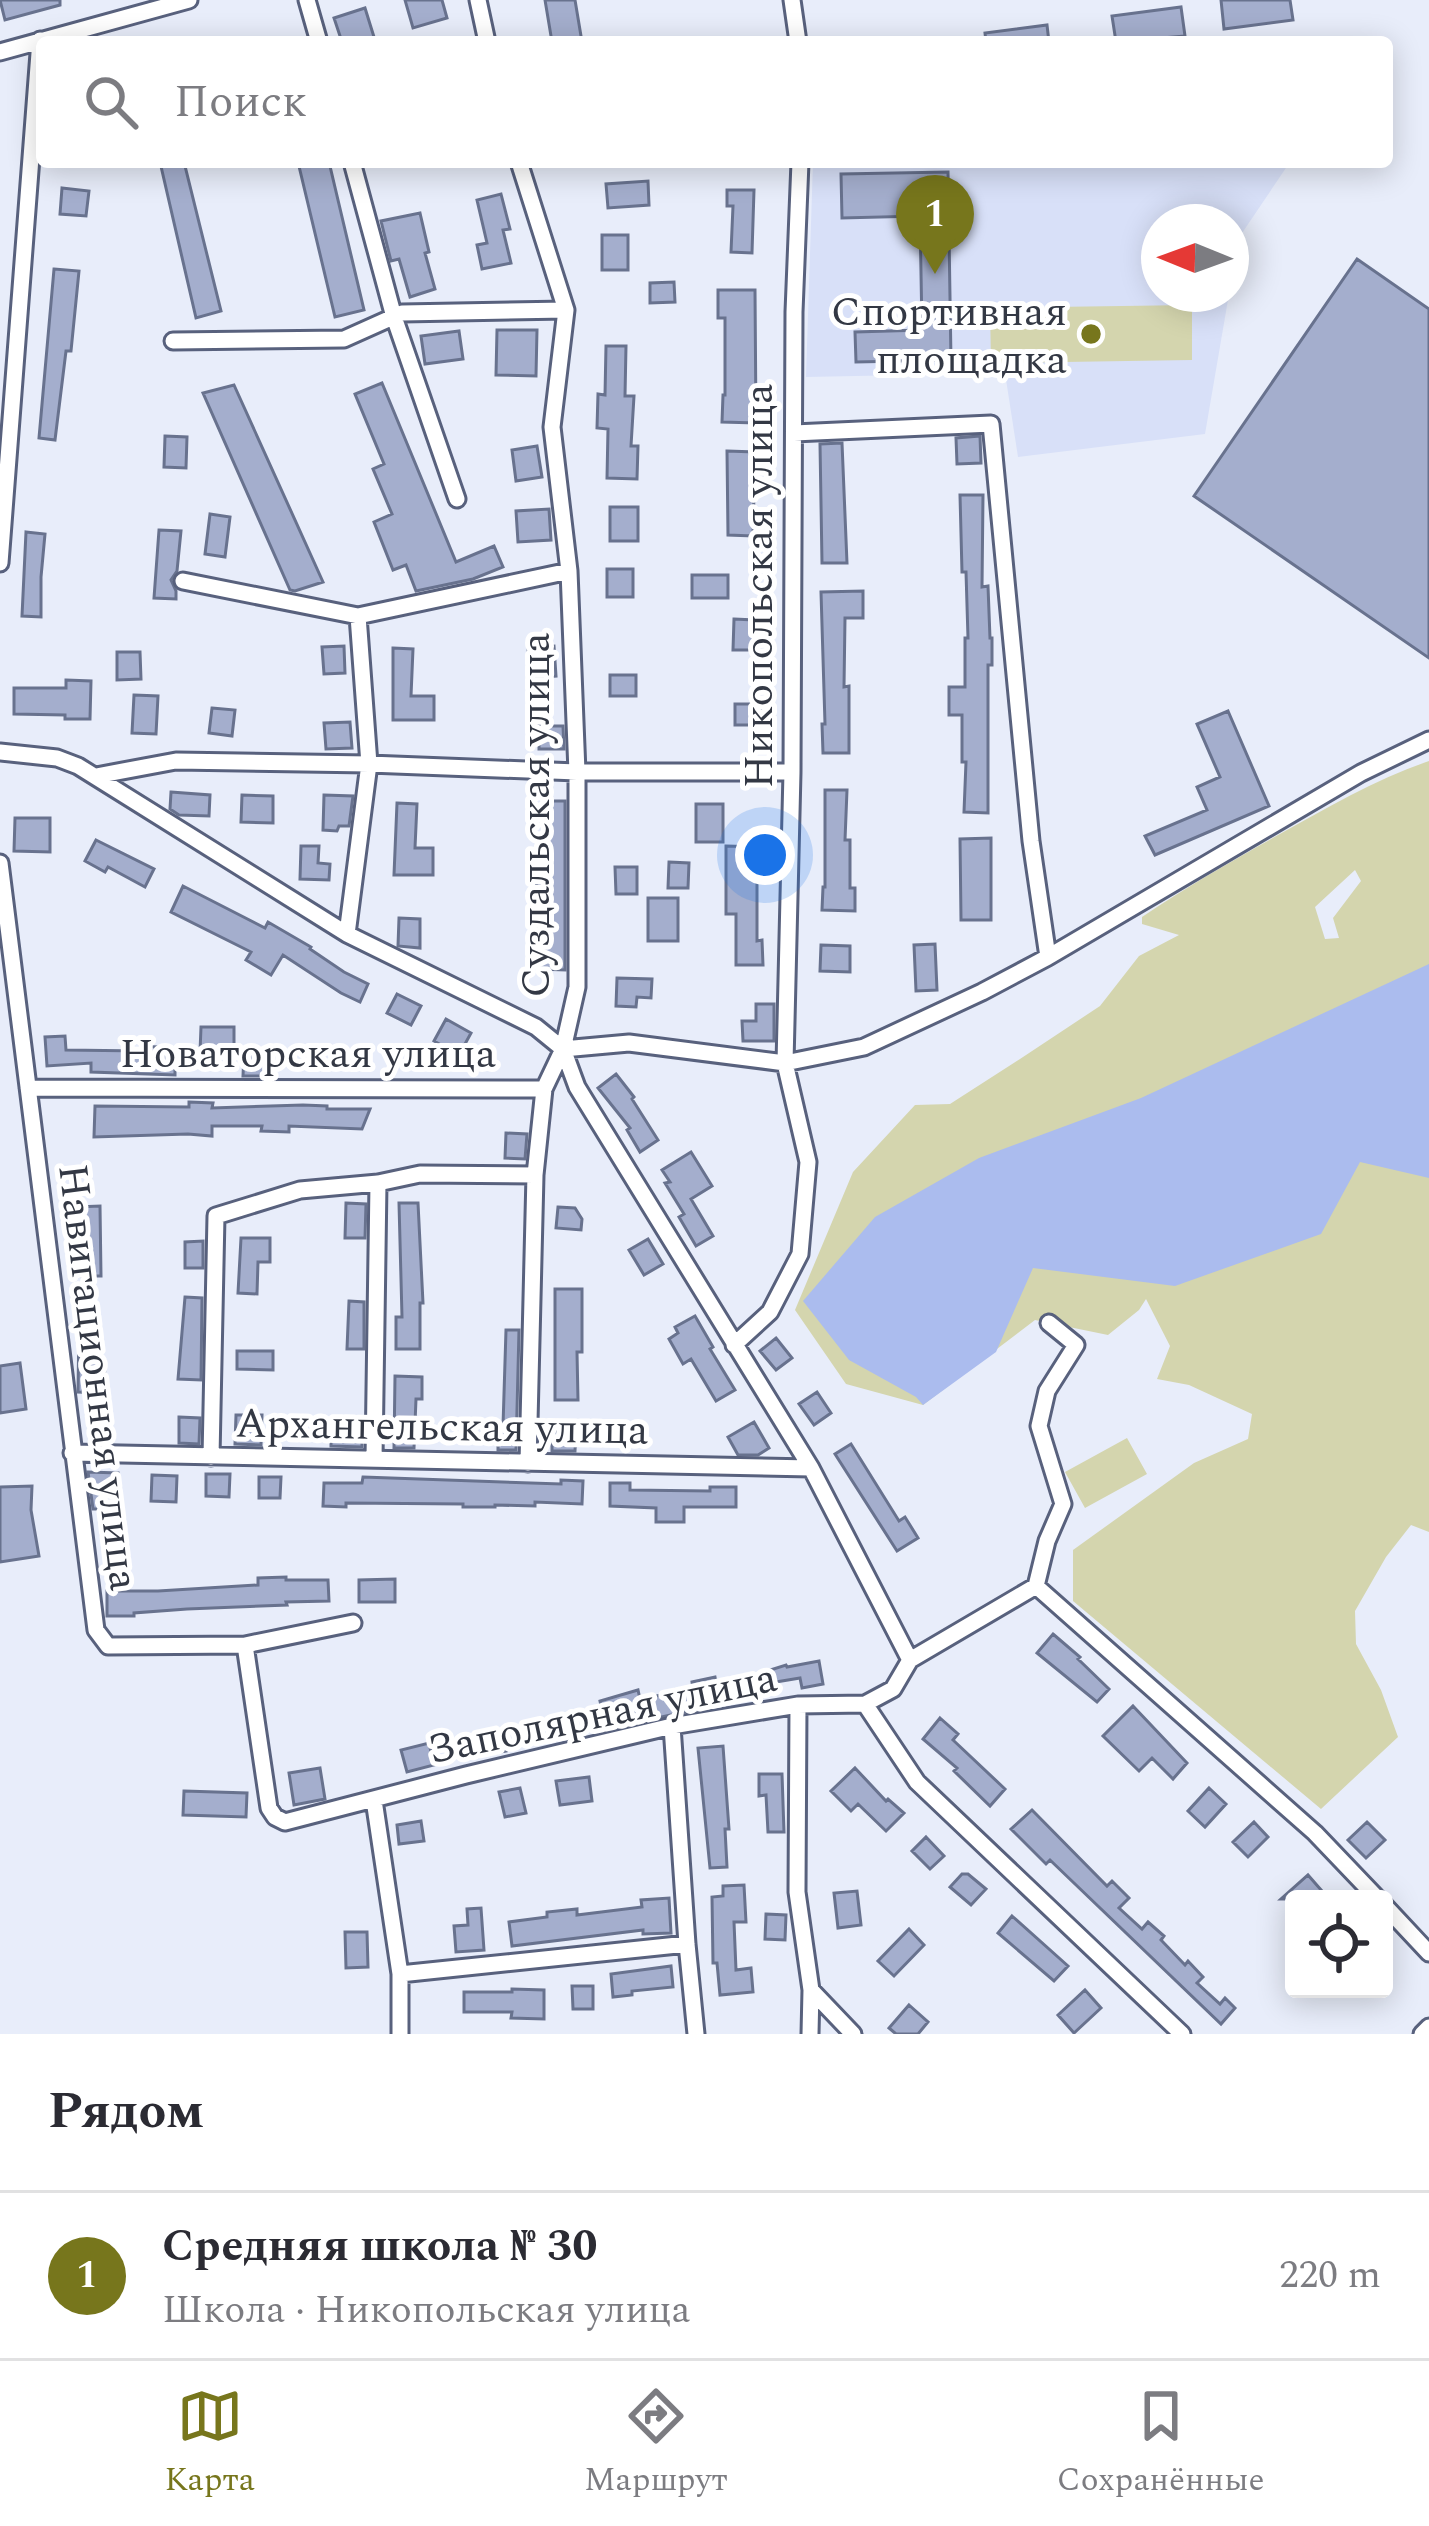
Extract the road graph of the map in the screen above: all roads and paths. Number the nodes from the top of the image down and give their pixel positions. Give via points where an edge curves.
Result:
1 (189, 0) edge
2 (307, 0) edge
3 (478, 0) edge
4 (792, 0) edge
5 (55, 36) edge
6 (317, 36) edge
7 (487, 36) edge
8 (797, 36) edge
9 (36, 41) edge
10 (0, 52) edge
11 (36, 92) edge
12 (354, 168) edge
13 (521, 168) edge
14 (800, 168) edge
15 (566, 310) junction
16 (394, 317) junction
17 (173, 341) dead end
18 (794, 433) junction
19 (457, 499) dead end
20 (0, 563) edge
21 (568, 571) junction
22 (184, 581) dead end
23 (358, 616) junction
24 (1429, 740) edge
25 (0, 752) edge
26 (369, 764) junction
27 (577, 772) junction
28 (792, 772) junction
29 (96, 776) junction
30 (0, 863) edge
31 (347, 934) junction
32 (1048, 957) junction
33 (563, 1049) junction
34 (784, 1064) junction
35 (28, 1088) junction
36 (544, 1089) junction
37 (535, 1175) junction
38 (378, 1183) junction
39 (1049, 1323) dead end
40 (734, 1345) junction
41 (72, 1453) junction
42 (211, 1457) junction
43 (374, 1459) junction
44 (528, 1463) junction
45 (811, 1468) junction
46 (1036, 1586) junction
47 (353, 1623) dead end
48 (245, 1645) junction
49 (910, 1660) junction
50 (865, 1704) junction
51 (798, 1706) junction
52 (671, 1726) junction
53 (374, 1800) junction
54 (1370, 1890) edge
55 (1393, 1915) edge
56 (687, 1944) junction
57 (1429, 1953) edge
58 (400, 1974) junction
59 (811, 1990) junction
60 (1429, 2027) edge
61 (400, 2034) edge
62 (696, 2034) edge
63 (810, 2034) edge
64 (853, 2034) edge
65 (1182, 2034) edge
66 (1422, 2034) edge

1 - 5 street
2 - 6 street
3 - 7 street
4 - 8 street
9 - 10 street
11 - 20 street
12 - 16 street
13 - 15 street
14 - 18 street, Никопольская улица
15 - 16 street
15 - 21 street, Суздальская улица via 552,427
16 - 17 street via 344,338
16 - 19 street
18 - 28 street, Никопольская улица
18 - 32 street via 992,424
21 - 23 street
21 - 27 street, Суздальская улица
22 - 23 street
23 - 26 street
24 - 32 street
25 - 29 street via 57,758
26 - 27 street
26 - 29 street via 176,761
26 - 31 street
27 - 28 street
27 - 33 street, Суздальская улица via 577,987
28 - 34 street, Никопольская улица
29 - 31 street
30 - 35 street, Навигационная улица
31 - 33 street via 536,1027
32 - 34 street via 864,1047
33 - 34 street via 629,1043
33 - 36 street, Новаторская улица
33 - 40 street, Суздальская улица via 577,1087
34 - 40 street, Никопольская улица via 808,1162 800,1254 770,1312
35 - 36 street, Новаторская улица
35 - 41 street, Навигационная улица
36 - 37 street
37 - 38 street via 421,1174
37 - 44 street
38 - 42 street via 300,1190 216,1216
38 - 43 street
39 - 46 street via 1076,1345 1047,1391 1039,1426 1063,1504
40 - 45 street, Суздальская улица
41 - 42 street, Архангельская улица
41 - 48 street, Навигационная улица via 96,1630 108,1646
42 - 43 street, Архангельская улица
43 - 44 street, Архангельская улица
44 - 45 street, Архангельская улица
45 - 49 street, Суздальская улица
46 - 49 street
46 - 54 street via 1316,1832
47 - 48 street
48 - 53 street, Заполярная улица via 274,1817 285,1822
49 - 50 street via 893,1689
50 - 51 street, Заполярная улица
50 - 65 street via 917,1782
51 - 52 street, Заполярная улица
51 - 59 street via 797,1892
52 - 53 street, Заполярная улица
52 - 56 street
53 - 58 street
55 - 57 street
56 - 58 street
56 - 62 street
58 - 61 street
59 - 63 street
59 - 64 street
60 - 66 street

